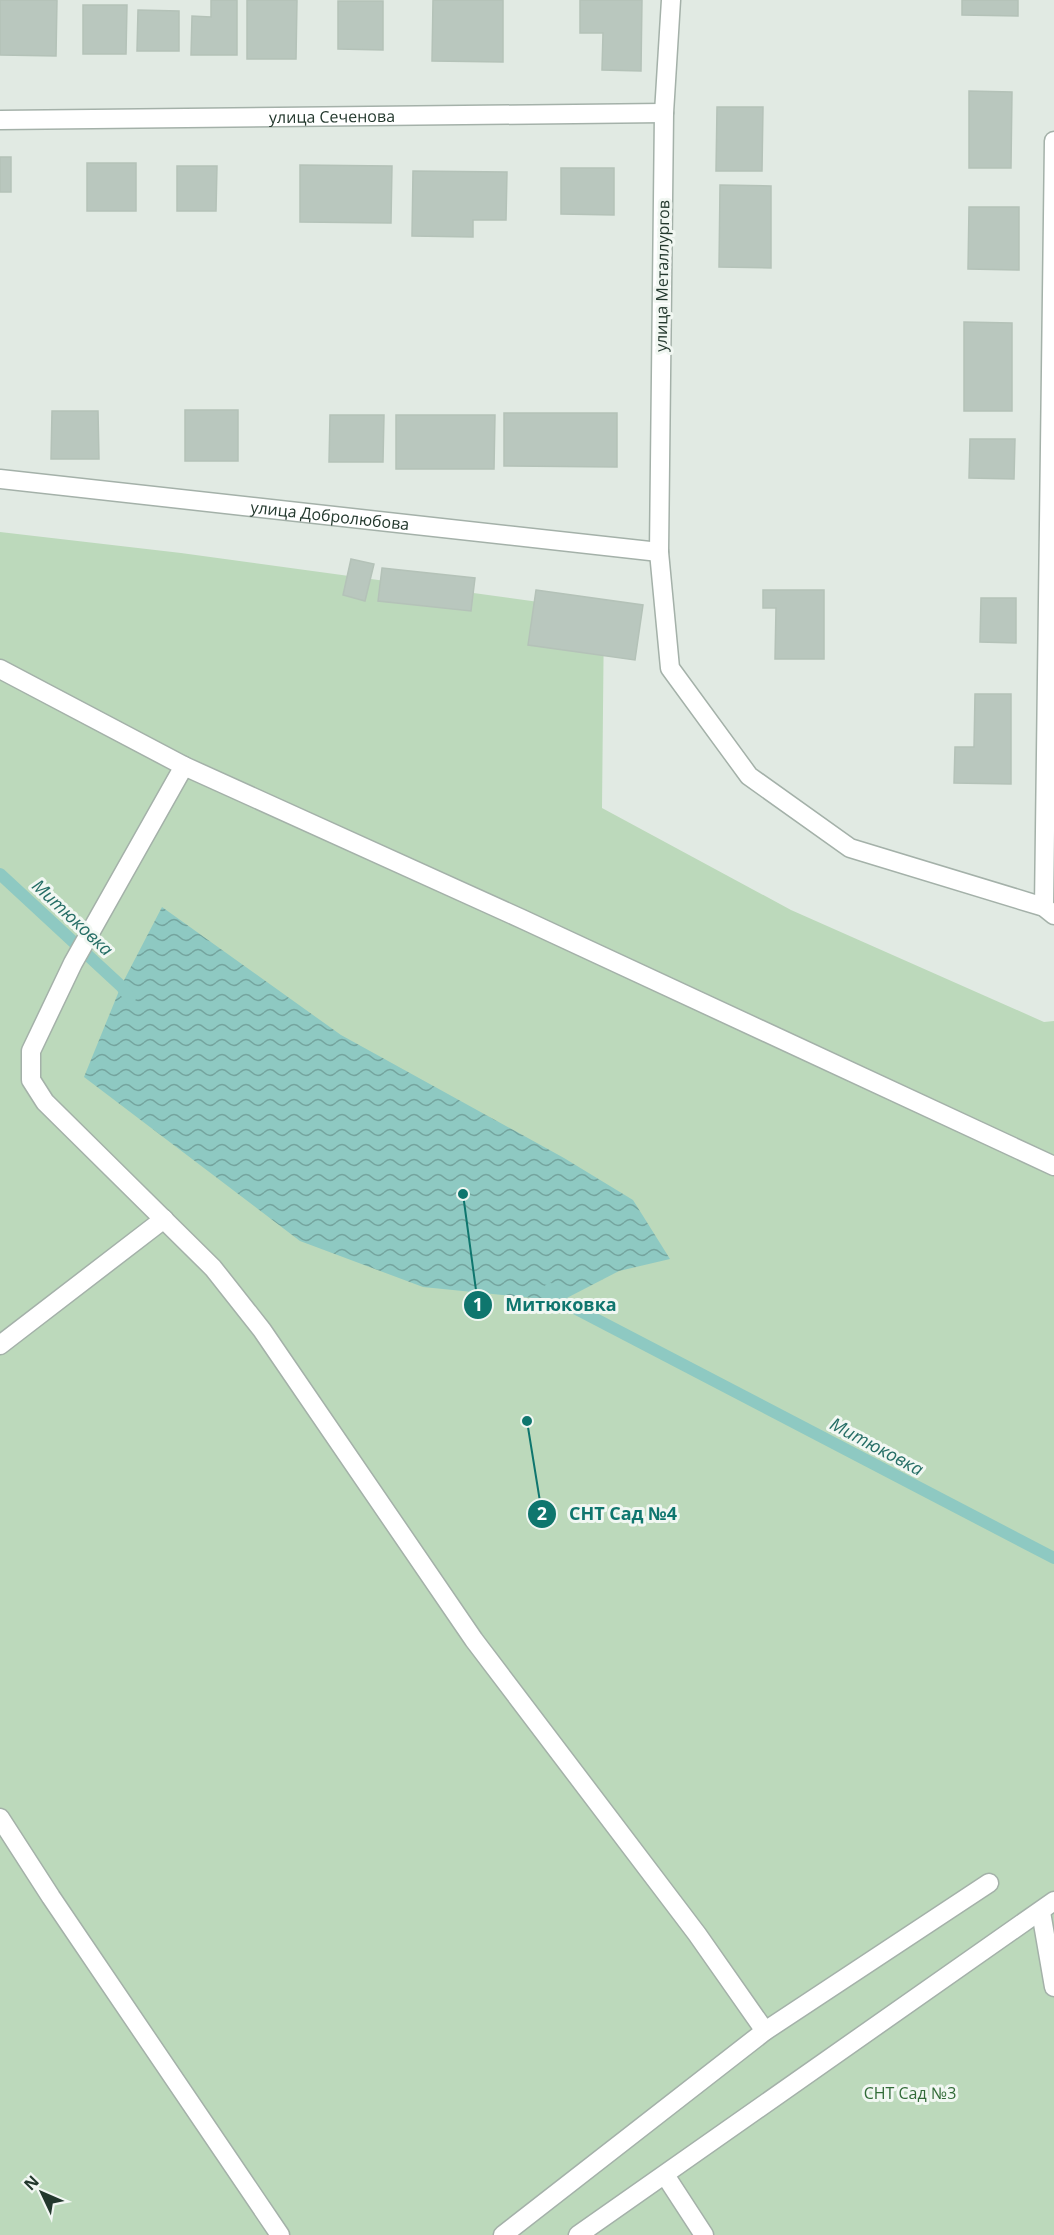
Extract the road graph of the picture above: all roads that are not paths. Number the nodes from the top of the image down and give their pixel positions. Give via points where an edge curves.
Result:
1 (671, 0) edge
2 (664, 113) junction
3 (0, 120) edge
4 (1054, 141) edge
5 (0, 479) edge
6 (659, 552) junction
7 (0, 669) edge
8 (184, 766) junction
9 (1049, 911) edge
10 (1054, 1166) edge
11 (164, 1219) junction
12 (0, 1345) edge
13 (0, 1818) edge
14 (989, 1883) dead end
15 (1048, 1907) edge
16 (1054, 1987) edge
17 (765, 2031) junction
18 (665, 2175) junction
19 (280, 2235) edge
20 (503, 2235) edge
21 (578, 2235) edge
22 (704, 2235) edge

1 - 2 street, улица Металлургов
2 - 3 street, улица Сеченова
2 - 6 street, улица Металлургов
4 - 9 street
5 - 6 street, улица Добролюбова
6 - 9 street, улица Металлургов via 670,668 749,776 850,848
7 - 8 street
8 - 10 street
8 - 11 street via 73,963 31,1051 31,1080 45,1102
11 - 12 street
11 - 17 street via 213,1268 262,1330 474,1640 697,1934
13 - 19 street
14 - 17 street
15 - 16 street
15 - 18 street
17 - 20 street
18 - 21 street
18 - 22 street

